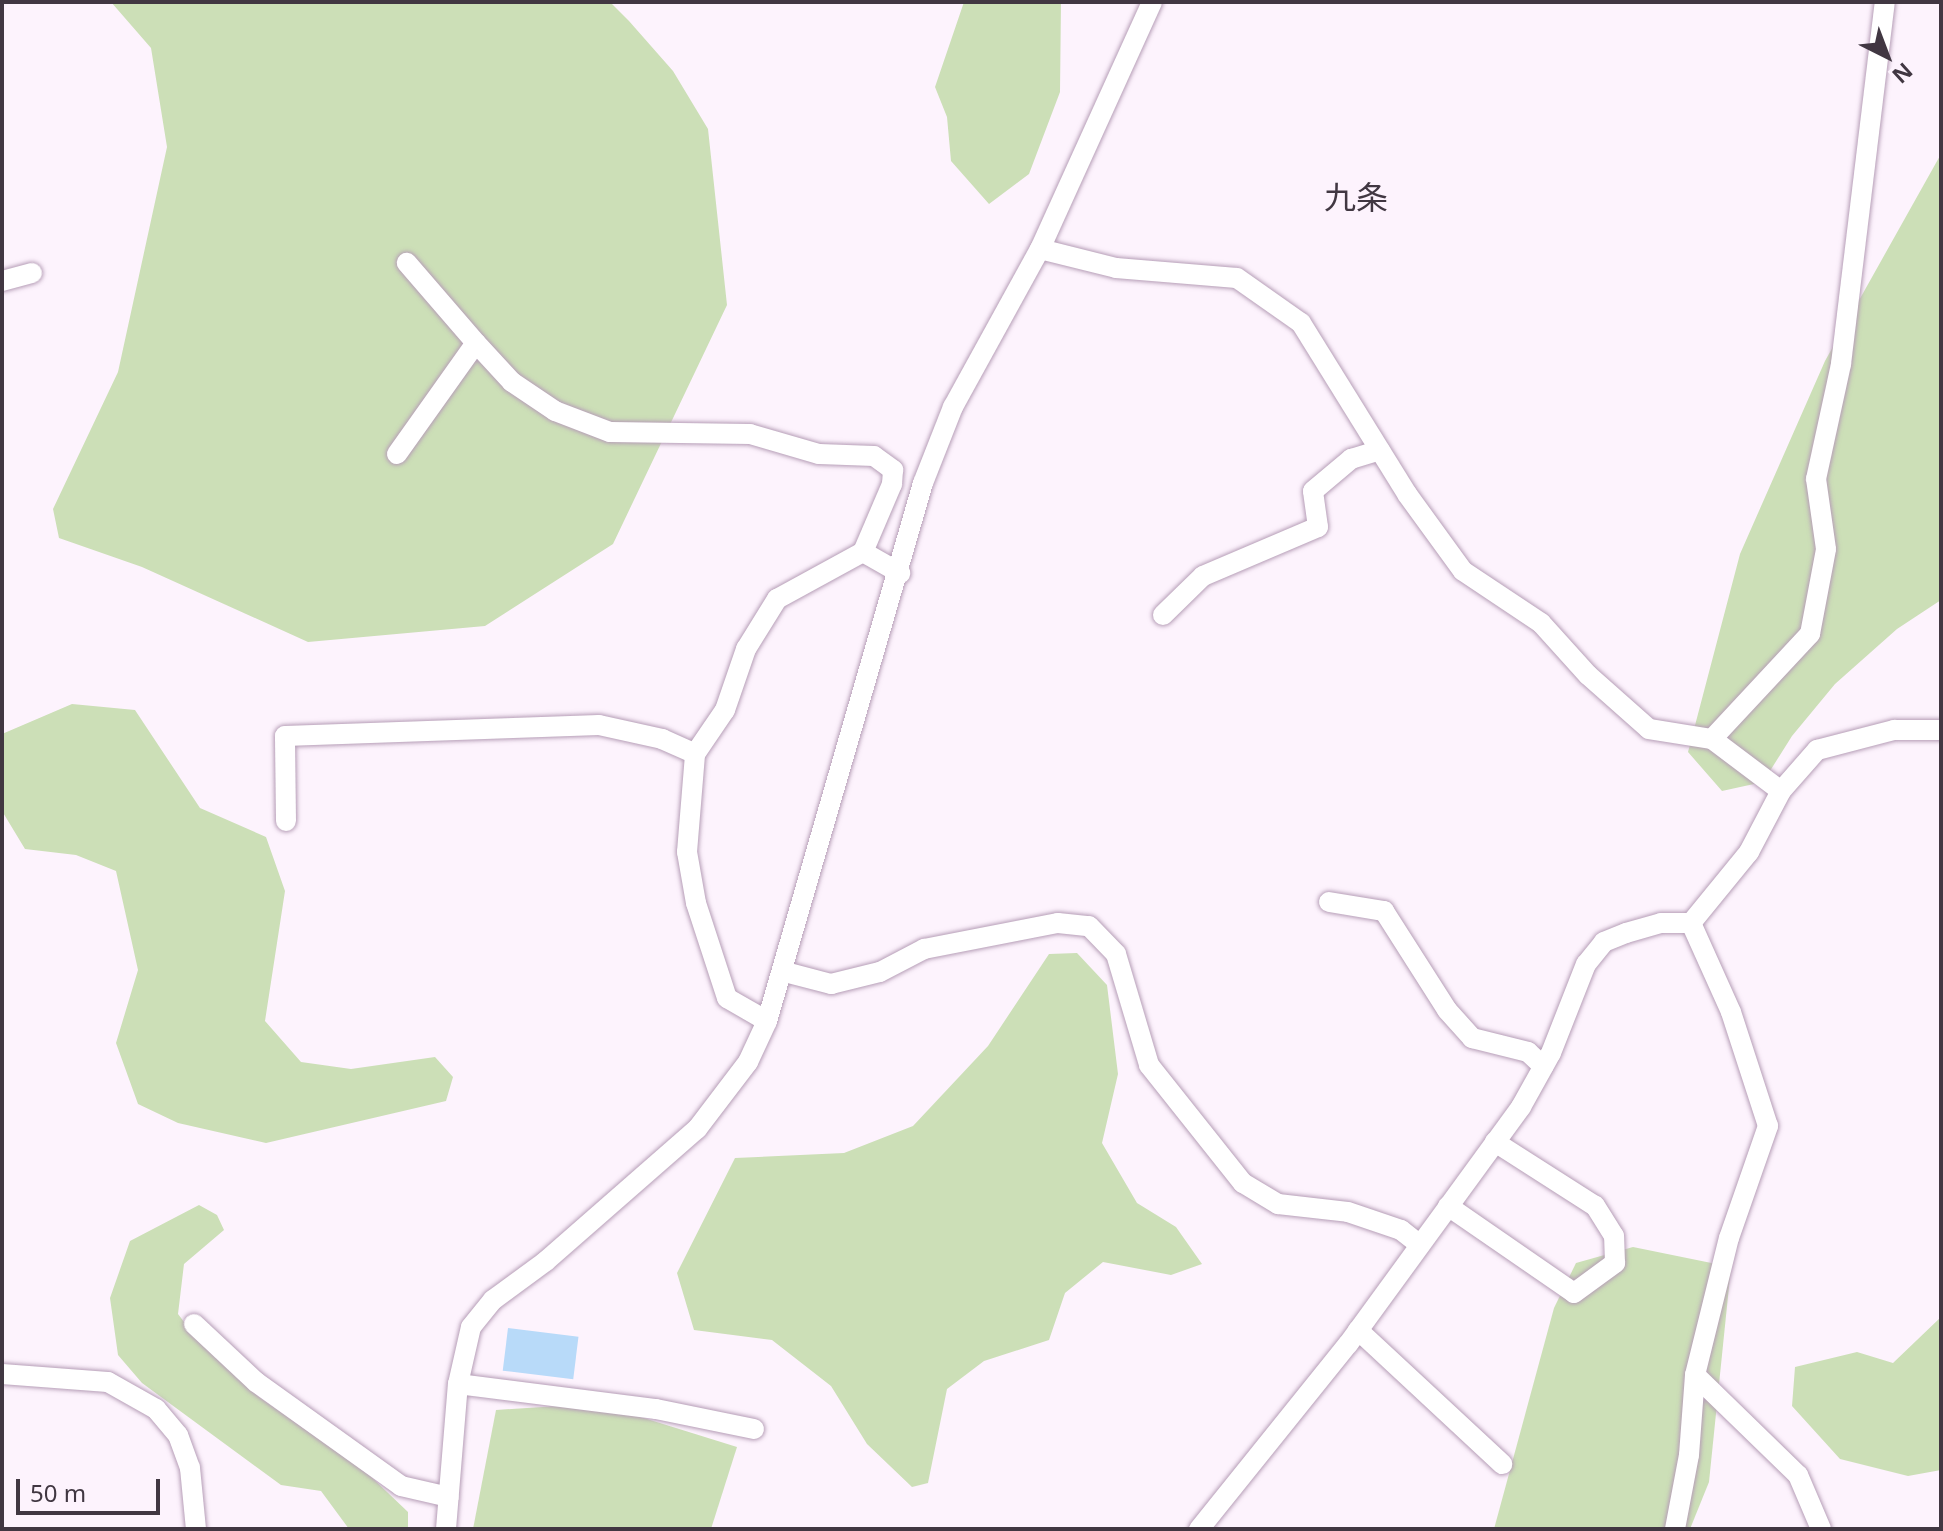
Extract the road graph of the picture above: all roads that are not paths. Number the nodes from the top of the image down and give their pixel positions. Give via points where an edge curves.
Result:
1 (1152, 2) edge
2 (1885, 2) edge
3 (1040, 249) junction
4 (407, 263) dead end
5 (32, 273) dead end
6 (2, 281) edge
7 (476, 343) junction
8 (1380, 450) junction
9 (397, 454) dead end
10 (863, 552) junction
11 (900, 573) junction
12 (1163, 615) dead end
13 (1941, 730) edge
14 (1712, 739) junction
15 (695, 754) junction
16 (1781, 791) junction
17 (286, 821) dead end
18 (1329, 902) dead end
19 (1691, 923) junction
20 (785, 972) junction
21 (767, 1021) junction
22 (1543, 1066) junction
23 (1495, 1142) junction
24 (1448, 1206) junction
25 (1420, 1245) junction
26 (194, 1324) dead end
27 (1358, 1330) junction
28 (2, 1374) edge
29 (1695, 1375) junction
30 (458, 1384) junction
31 (754, 1429) dead end
32 (1502, 1464) dead end
33 (449, 1497) junction
34 (196, 1529) edge
35 (446, 1529) edge
36 (1199, 1529) edge
37 (1675, 1529) edge
38 (1821, 1529) edge

1 - 3 street
2 - 14 street via 1841,364 1816,479 1826,549 1810,634
3 - 8 street via 1116,268 1237,278 1301,323
3 - 11 street via 953,407 923,483
4 - 7 street
5 - 6 street
7 - 9 street
7 - 10 street via 512,382 555,411 610,432 750,434 819,454 874,456 893,470 892,484
8 - 12 street via 1351,459 1313,491 1318,527 1203,576
8 - 14 street via 1463,571 1541,623 1588,675 1649,729
10 - 11 street
10 - 15 street via 777,599 746,649 725,710
11 - 20 street
13 - 16 street via 1894,730 1817,750
14 - 16 street
15 - 17 street via 662,739 599,725 285,736
15 - 21 street via 687,852 696,903 727,998
16 - 19 street via 1749,852
18 - 22 street via 1384,911 1447,1010 1472,1038 1528,1052
19 - 22 street via 1661,923 1604,942 1586,964
19 - 29 street via 1731,1012 1768,1126 1729,1238
20 - 21 street
20 - 25 street via 831,984 880,972 924,949 1058,923 1089,926 1116,954 1149,1065 1243,1183 1278,1204 1348,1212 1401,1230
21 - 30 street via 748,1062 697,1129 546,1261 493,1300 471,1327
22 - 23 street
23 - 24 street
23 - 24 street via 1595,1206 1614,1236 1615,1263 1574,1293
24 - 25 street
25 - 27 street
26 - 33 street via 256,1382 401,1486
27 - 32 street
27 - 36 street
28 - 34 street via 108,1382 156,1409 178,1435 190,1468
29 - 37 street via 1689,1455
29 - 38 street via 1798,1475
30 - 31 street via 656,1409
30 - 33 street
33 - 35 street

